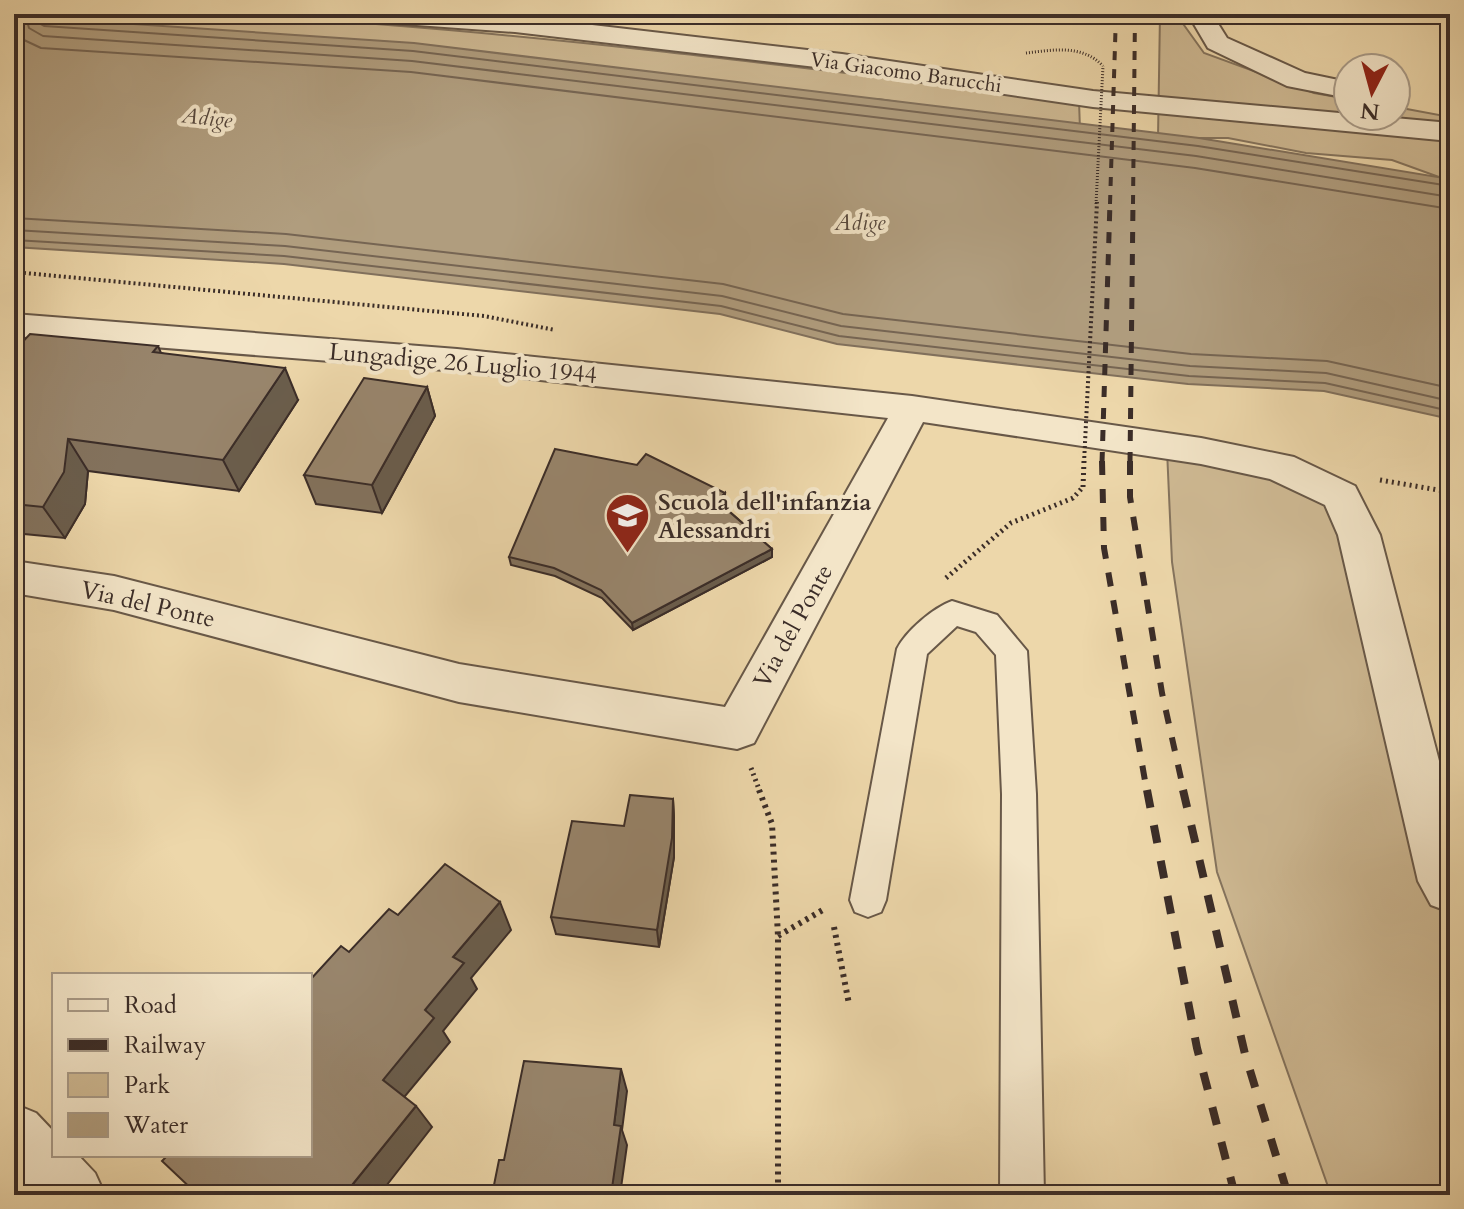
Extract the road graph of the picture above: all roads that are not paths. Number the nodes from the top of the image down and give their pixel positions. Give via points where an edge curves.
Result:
1 (361, 14) edge
2 (1200, 14) edge
3 (1332, 87) edge
4 (1412, 103) edge
5 (1450, 110) edge
6 (1450, 132) edge
7 (14, 325) edge
8 (912, 408) junction
9 (14, 577) edge
10 (1450, 887) edge
11 (868, 900) dead end
12 (14, 1135) edge
13 (73, 1195) edge
14 (1022, 1195) edge

1 - 6 street, Via Giacomo Barucchi via 515,24 842,62 1093,99
2 - 3 street via 1217,43 1297,80
4 - 5 street
7 - 8 street, Lungadige 26 Luglio 1944 via 457,360
8 - 9 street, Via del Ponte via 737,729 459,683 114,593
8 - 10 street via 1215,453 1280,467 1341,496 1359,535 1444,881
11 - 14 lane via 912,649 952,613 986,623 1011,651 1019,794
12 - 13 street

